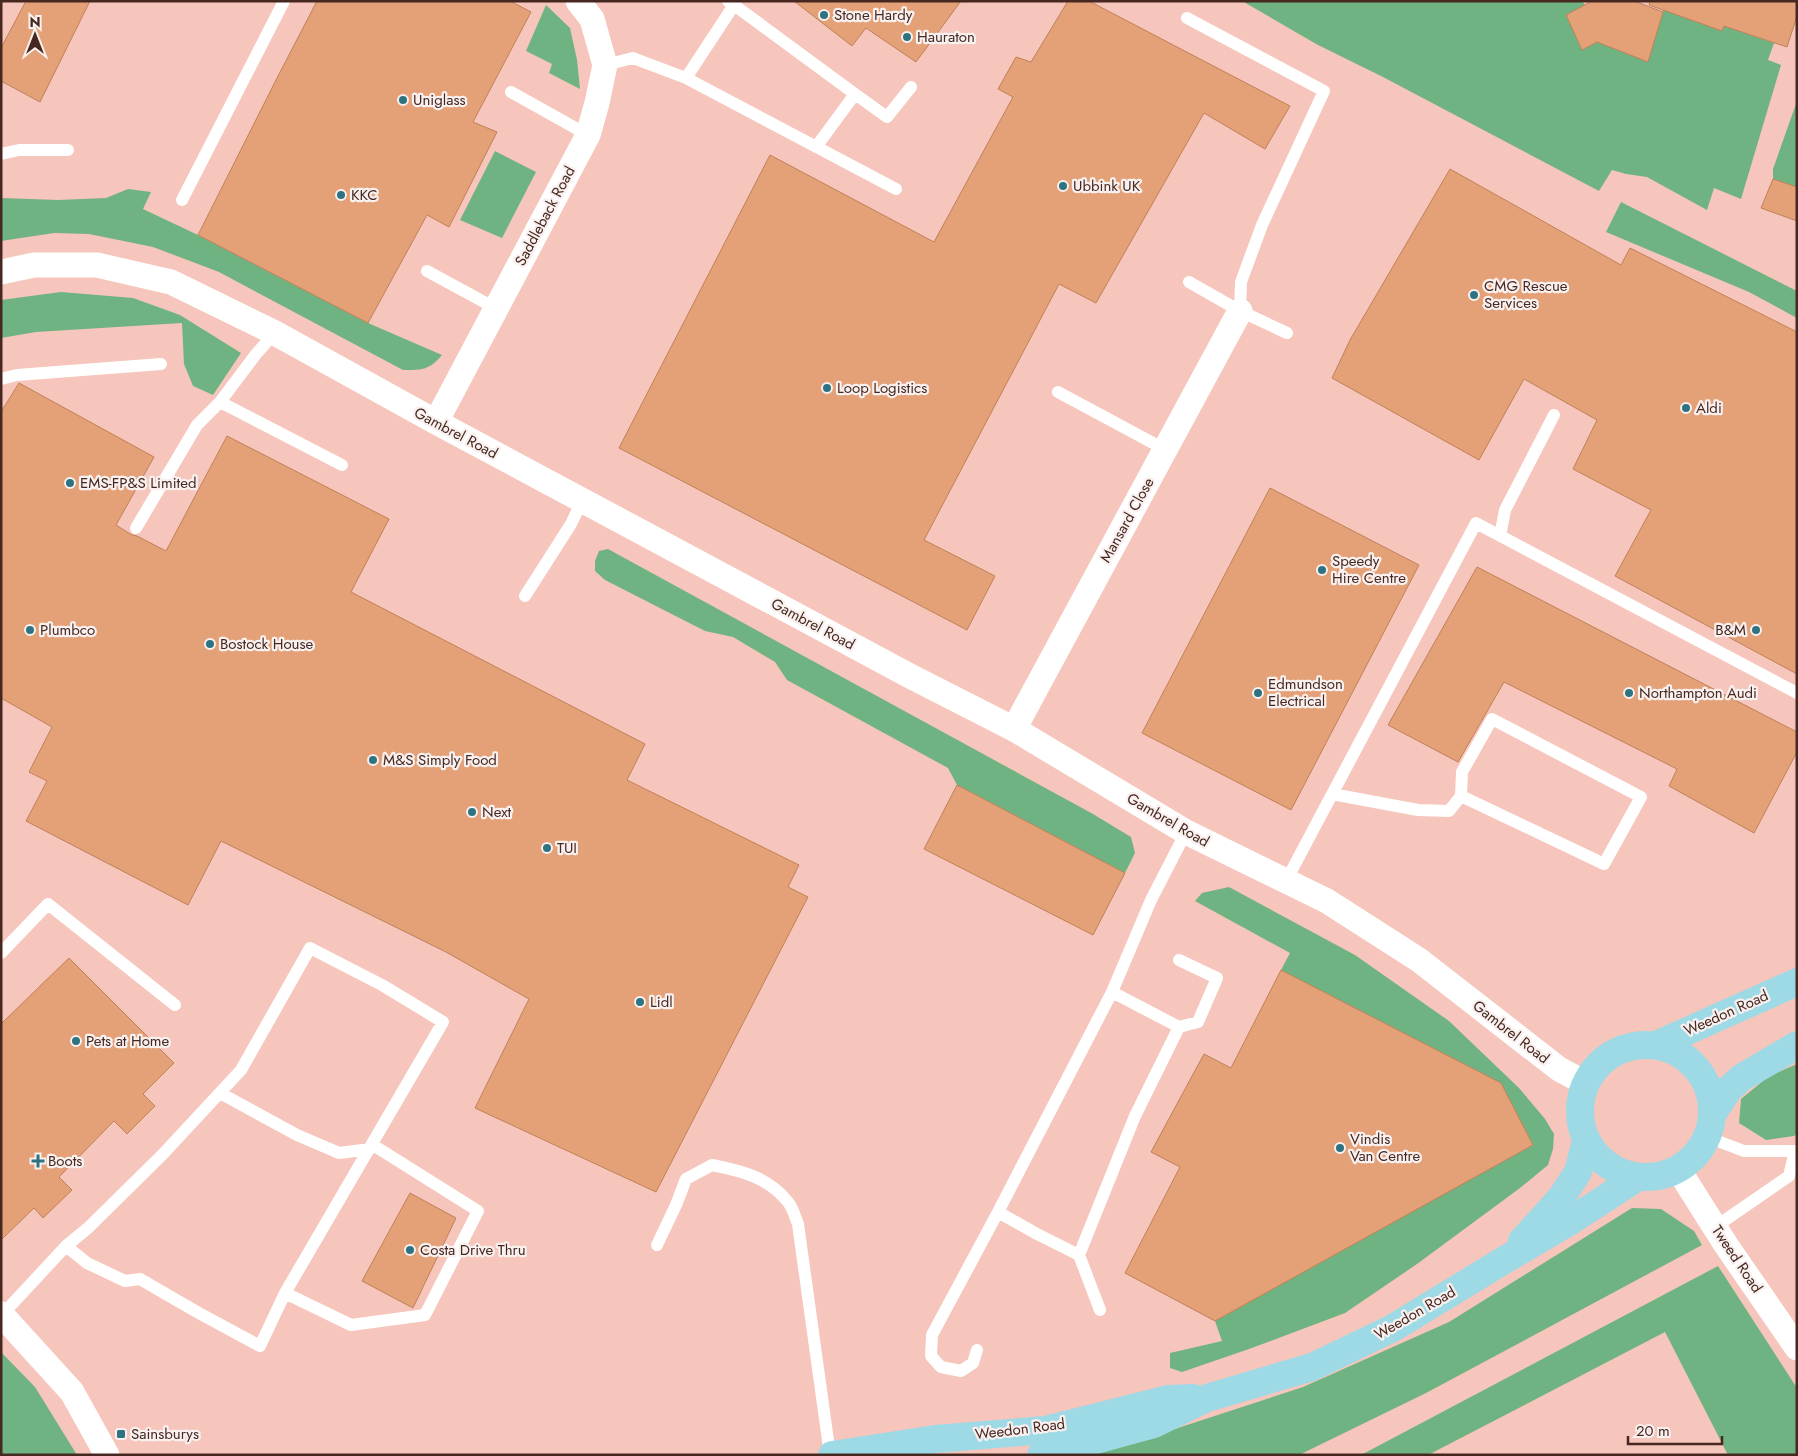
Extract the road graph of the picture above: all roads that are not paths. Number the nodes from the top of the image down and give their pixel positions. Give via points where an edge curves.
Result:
1 (284, 1) edge
2 (578, 1) edge
3 (731, 3) edge
4 (1187, 18) dead end
5 (605, 65) junction
6 (686, 78) junction
7 (911, 87) dead end
8 (511, 92) dead end
9 (855, 94) junction
10 (588, 135) junction
11 (816, 147) junction
12 (68, 150) dead end
13 (1, 154) edge
14 (896, 189) dead end
15 (182, 200) dead end
16 (427, 271) dead end
17 (1, 272) edge
18 (1189, 282) dead end
19 (497, 309) junction
20 (1240, 311) junction
21 (275, 333) junction
22 (1287, 333) dead end
23 (161, 364) dead end
24 (1, 379) edge
25 (1058, 392) dead end
26 (220, 402) junction
27 (1554, 415) dead end
28 (436, 422) junction
29 (1166, 450) junction
30 (342, 465) dead end
31 (582, 501) junction
32 (136, 528) dead end
33 (1500, 536) junction
34 (525, 596) dead end
35 (1797, 693) edge
36 (1014, 729) junction
37 (1332, 794) junction
38 (1461, 796) junction
39 (1186, 832) junction
40 (1286, 881) junction
41 (1, 953) edge
42 (1179, 960) dead end
43 (1797, 982) edge
44 (1112, 992) junction
45 (175, 1005) dead end
46 (1179, 1027) junction
47 (1656, 1045) junction
48 (1797, 1045) edge
49 (1585, 1083) junction
50 (220, 1093) junction
51 (1710, 1126) junction
52 (1586, 1141) junction
53 (372, 1147) junction
54 (1796, 1150) edge
55 (1678, 1169) junction
56 (1638, 1177) junction
57 (998, 1212) junction
58 (1715, 1227) junction
59 (657, 1245) dead end
60 (66, 1246) junction
61 (1078, 1255) junction
62 (1506, 1259) junction
63 (286, 1293) junction
64 (1100, 1310) dead end
65 (2, 1314) edge
66 (1797, 1348) edge
67 (977, 1350) dead end
68 (1207, 1398) junction
69 (107, 1455) edge
70 (831, 1455) edge
71 (1041, 1455) edge

1 - 15 lane
2 - 5 street, Saddleback Road via 592,19
3 - 6 lane
3 - 9 lane
4 - 20 lane via 1324,91 1262,225 1242,282
5 - 6 lane via 633,58
5 - 10 street, Saddleback Road
6 - 11 lane
7 - 9 lane via 887,117
8 - 10 lane
9 - 11 lane
10 - 19 street, Saddleback Road
11 - 14 lane
12 - 13 lane via 19,150
16 - 19 lane
17 - 21 street, Gambrel Road via 34,265 97,265 172,282
18 - 20 lane
19 - 28 street, Saddleback Road
20 - 22 lane
20 - 29 street, Mansard Close
21 - 26 lane
21 - 28 street, Gambrel Road
23 - 24 lane
25 - 29 lane
26 - 30 lane
26 - 32 lane via 197,425
27 - 33 lane via 1505,510
28 - 31 street, Gambrel Road
29 - 36 street, Mansard Close
31 - 34 lane
31 - 36 street, Gambrel Road
33 - 35 lane
33 - 37 lane via 1476,523
36 - 39 street, Gambrel Road
37 - 38 lane via 1418,810 1449,811
37 - 40 lane
38 - 38 lane via 1604,864 1641,797 1492,719 1462,772
39 - 40 street, Gambrel Road
39 - 44 lane
40 - 49 street, Gambrel Road via 1373,929 1559,1069
41 - 45 lane via 48,904
42 - 46 lane via 1217,978 1198,1022
43 - 47 main road, Weedon Road
44 - 46 lane
44 - 57 lane
46 - 61 lane via 1134,1116
47 - 49 main road via 1635,1045 1614,1052 1598,1065
47 - 51 main road via 1675,1050 1704,1076 1711,1094
48 - 51 main road via 1741,1078 1728,1090
49 - 52 main road via 1580,1102 1580,1122
50 - 53 lane via 297,1135 339,1153
50 - 53 lane via 241,1070 310,948 382,985 443,1022
50 - 60 lane via 156,1161
51 - 54 lane via 1744,1151
51 - 55 main road via 1700,1150
52 - 56 main road via 1599,1159 1617,1171
52 - 62 main road, Weedon Road via 1578,1172 1565,1192
53 - 63 lane
53 - 63 lane via 478,1211 425,1315 351,1325
54 - 58 lane via 1789,1176
55 - 56 main road via 1652,1177
55 - 58 street, Tweed Road
56 - 62 main road, Weedon Road
57 - 61 lane
57 - 67 lane via 932,1335 931,1356 941,1367 961,1371 973,1363
58 - 66 street, Tweed Road
59 - 70 lane via 686,1179 712,1165 749,1173 767,1182 789,1203 798,1224
60 - 63 lane via 87,1263 125,1281 140,1279 260,1346
60 - 65 lane
61 - 64 lane
62 - 68 main road, Weedon Road via 1393,1328 1312,1367
65 - 69 street via 72,1392
68 - 70 main road, Weedon Road via 1168,1399 1045,1430 935,1439
68 - 71 main road, Weedon Road via 1154,1424

